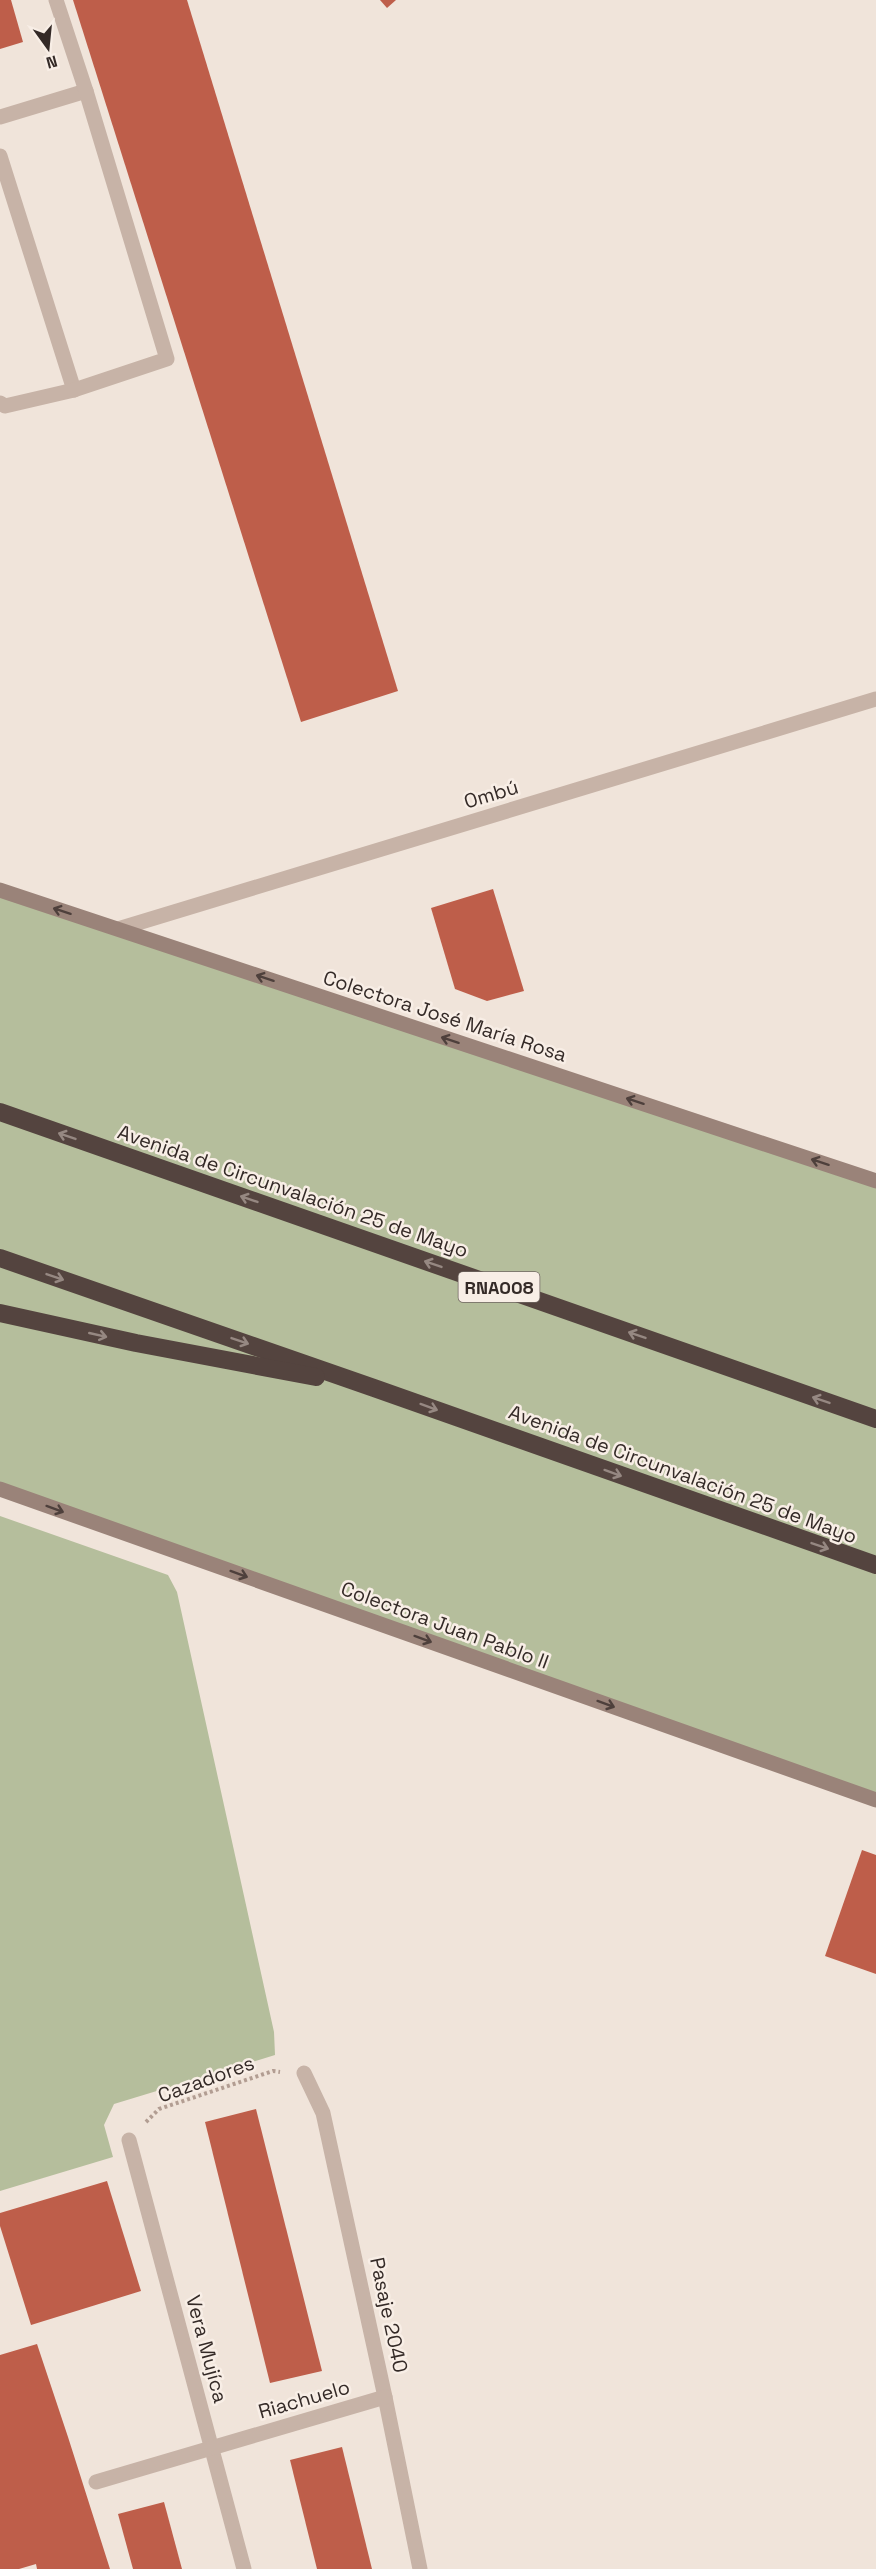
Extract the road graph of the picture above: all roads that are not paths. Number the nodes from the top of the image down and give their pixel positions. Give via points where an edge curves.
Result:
1 (56, 0) edge
2 (86, 91) junction
3 (0, 117) edge
4 (0, 156) edge
5 (74, 390) junction
6 (0, 404) edge
7 (876, 699) edge
8 (0, 890) edge
9 (118, 929) junction
10 (0, 1112) edge
11 (876, 1181) edge
12 (0, 1258) edge
13 (0, 1313) edge
14 (374, 1388) junction
15 (876, 1419) edge
16 (0, 1489) edge
17 (876, 1566) edge
18 (876, 1800) edge
19 (304, 2073) road end
20 (129, 2139) road end
21 (385, 2397) junction
22 (212, 2448) junction
23 (96, 2482) dead end
24 (244, 2569) edge
25 (420, 2569) edge

1 - 2 street
2 - 3 street
2 - 5 street via 167,359
4 - 5 street
5 - 6 street
7 - 9 street, Ombú
9 -> 8 main road, Colectora José María Rosa
11 -> 9 main road, Colectora José María Rosa
15 -> 10 highway, Avenida de Circunvalación 25 de Mayo / RNA008
12 -> 14 highway, Avenida de Circunvalación 25 de Mayo
13 -> 14 highway
14 -> 17 highway, Avenida de Circunvalación 25 de Mayo
16 -> 18 main road, Colectora Juan Pablo II
19 - 21 street, Pasaje 2040 via 323,2113
20 - 22 street, Vera Mujíca
21 - 22 street, Riachuelo
21 - 25 street, Pasaje 2040
22 - 23 street, Riachuelo
22 - 24 street, Vera Mujíca

